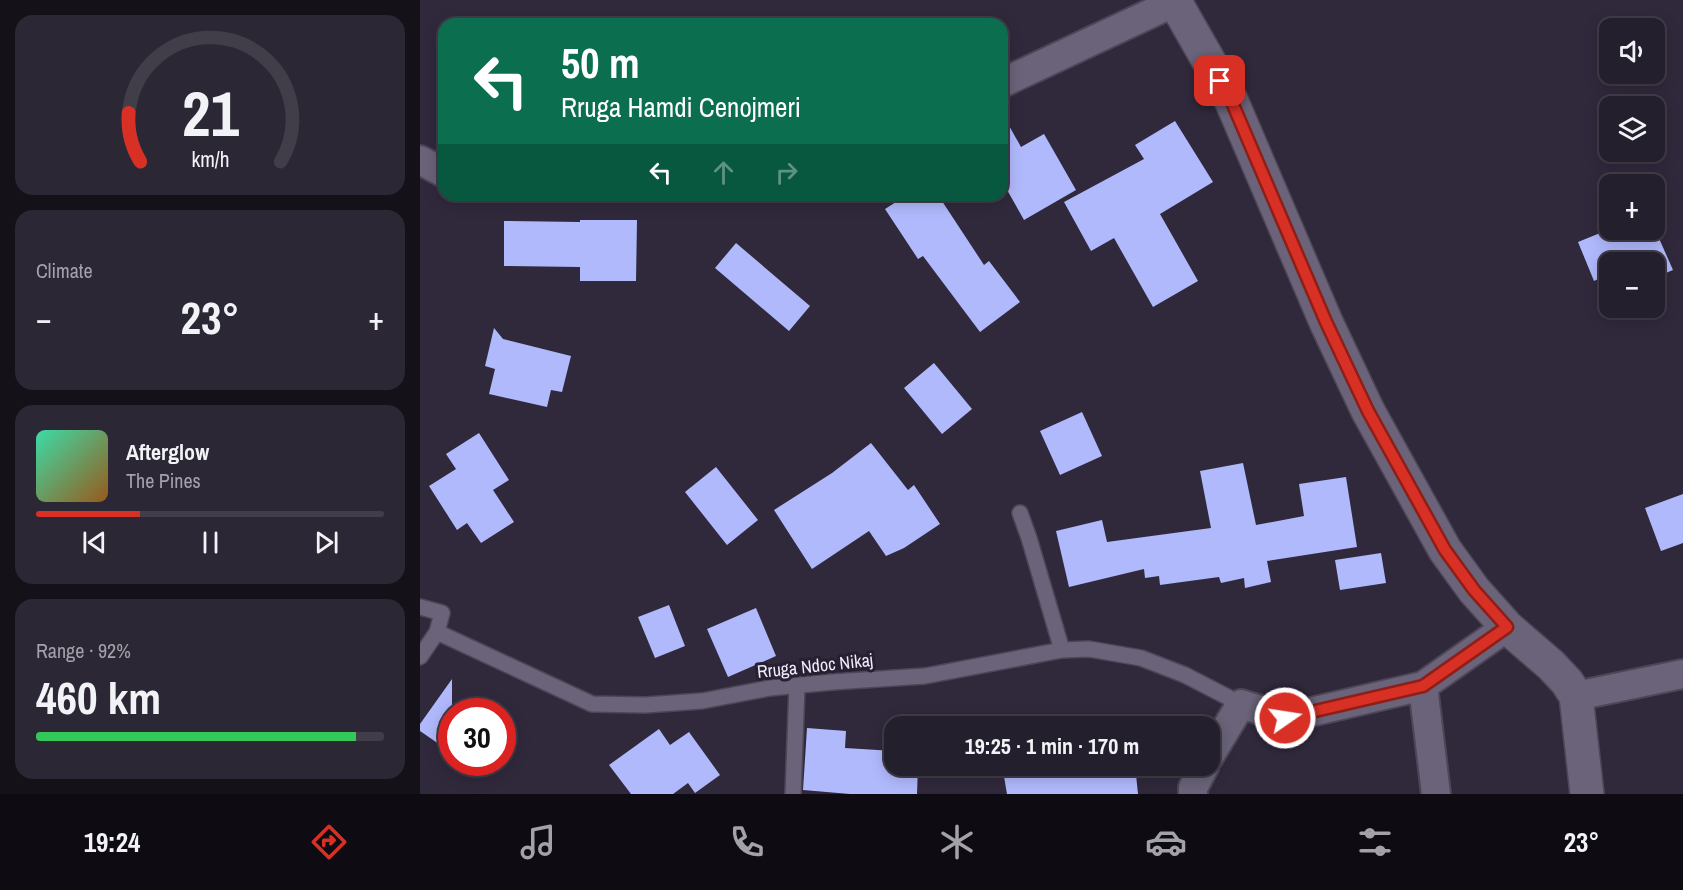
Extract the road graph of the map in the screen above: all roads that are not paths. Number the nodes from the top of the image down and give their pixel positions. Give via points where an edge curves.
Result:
1 (1174, 1) edge
2 (1008, 80) edge
3 (420, 160) edge
4 (438, 170) edge
5 (1020, 513) dead end
6 (420, 607) edge
7 (1507, 627) junction
8 (437, 632) junction
9 (1062, 650) junction
10 (420, 657) edge
11 (1683, 674) edge
12 (797, 686) junction
13 (1423, 686) junction
14 (1576, 696) junction
15 (1241, 704) junction
16 (1220, 739) edge
17 (1199, 776) edge
18 (793, 794) edge
19 (1193, 794) edge
20 (1436, 794) edge
21 (1587, 794) edge

1 - 2 street
1 - 7 street via 1231,100 1368,411 1445,550
3 - 4 street
5 - 9 lane
6 - 8 lane via 442,613
7 - 13 street
7 - 14 street via 1551,665
8 - 10 lane
8 - 12 lane, Rruga Ndoc Nikaj via 592,704 702,701
9 - 12 lane, Rruga Ndoc Nikaj via 925,676
9 - 15 lane, Rruga Ndoc Nikaj via 1089,649 1141,658
11 - 14 street
12 - 18 lane
13 - 15 street via 1285,718
13 - 20 street
14 - 21 street
15 - 16 street
17 - 19 street

